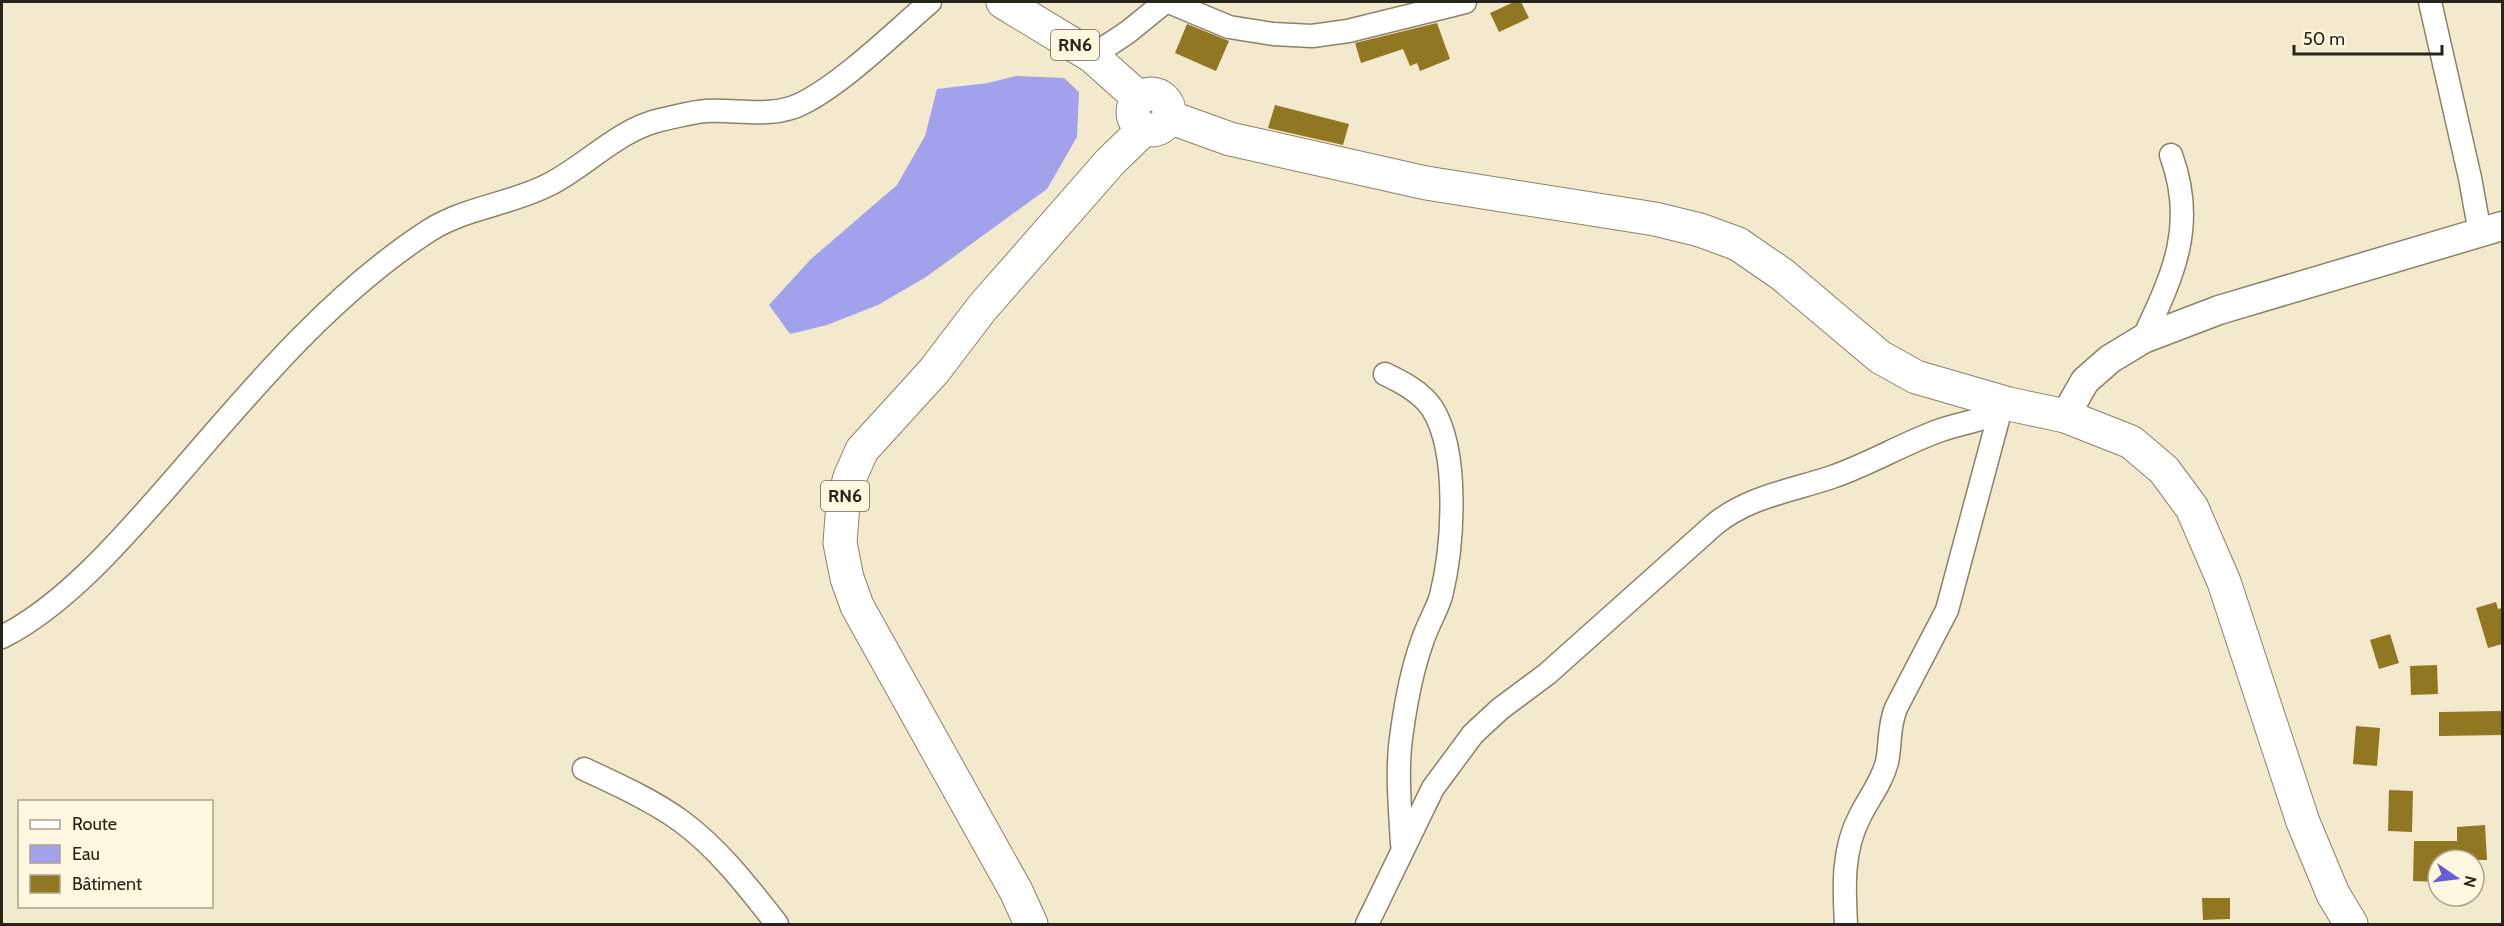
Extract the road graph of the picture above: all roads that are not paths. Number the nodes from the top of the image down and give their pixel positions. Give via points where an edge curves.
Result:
1 (930, 2) edge
2 (1003, 2) edge
3 (1167, 2) edge
4 (1465, 2) edge
5 (2430, 2) edge
6 (1092, 56) junction
7 (1151, 115) junction
8 (2171, 155) dead end
9 (2491, 230) edge
10 (2143, 339) junction
11 (1385, 374) dead end
12 (2005, 408) junction
13 (2065, 416) junction
14 (2, 637) edge
15 (584, 769) dead end
16 (1402, 848) junction
17 (777, 924) edge
18 (1031, 924) edge
19 (1367, 924) edge
20 (1846, 924) edge
21 (2351, 924) edge

1 - 14 street via 803,104 783,112 704,111 656,121 596,152 551,183 432,228 308,329 101,560
2 - 6 main road, RN6
3 - 4 street via 1229,27 1312,36
3 - 6 street
5 - 9 street via 2458,124
6 - 7 main road, RN6
7 - 12 main road via 1230,139 1426,183 1655,219 1700,230 1738,244 1765,263 1880,357 1907,372
7 - 18 main road, RN6 via 862,450 843,503 840,543 857,606
8 - 10 street via 2184,208 2182,237 2171,276
9 - 10 street via 2219,310
10 - 13 street via 2110,359 2085,381
11 - 16 street via 1408,384 1432,408 1447,449 1451,495 1449,556 1440,598 1421,642 1401,732
12 - 13 main road
12 - 16 street via 1941,430 1834,476 1733,509 1547,674 1473,734 1433,788
12 - 20 street via 1947,610 1896,708 1885,769 1849,845
13 - 21 main road via 2131,442 2164,470 2192,508 2224,582 2303,822 2333,894
15 - 17 street via 671,814 698,834 731,867
16 - 19 street

